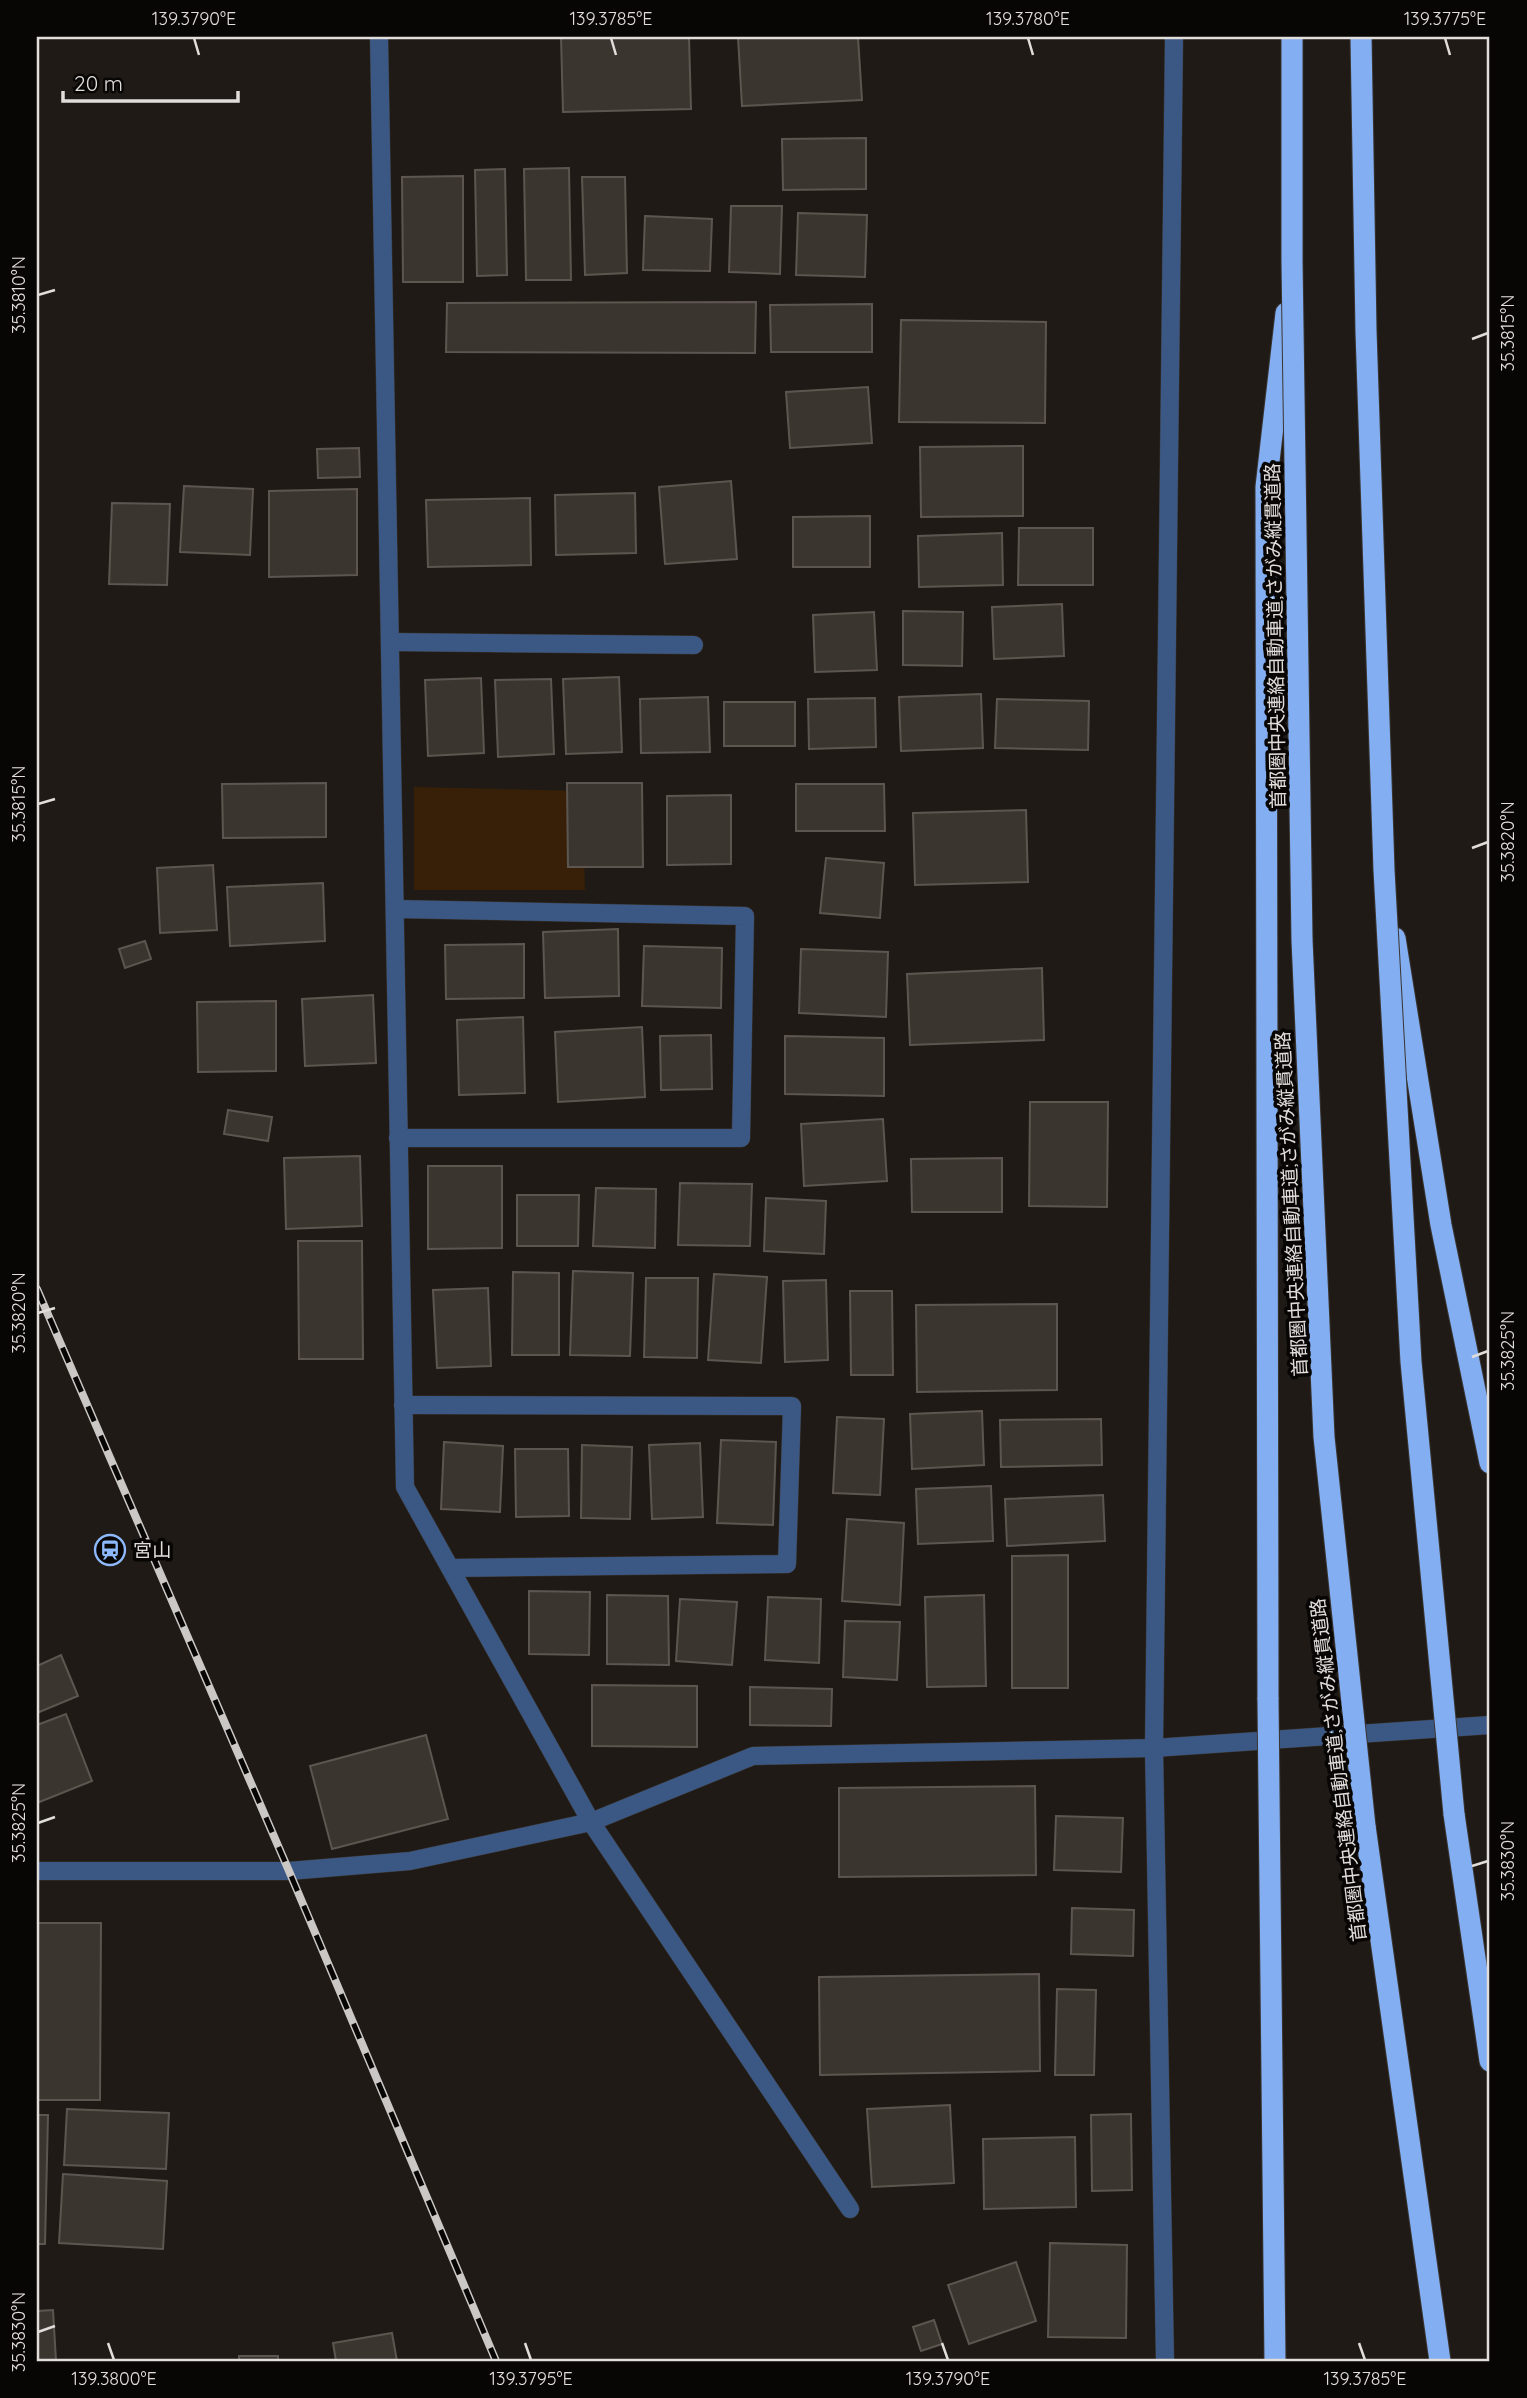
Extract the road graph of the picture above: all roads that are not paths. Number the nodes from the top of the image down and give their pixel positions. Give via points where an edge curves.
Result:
1 (379, 37) edge
2 (1174, 37) edge
3 (1292, 37) edge
4 (1361, 37) edge
5 (1292, 261) junction
6 (390, 642) junction
7 (694, 645) dead end
8 (1384, 870) junction
9 (395, 909) junction
10 (398, 1139) junction
11 (403, 1405) junction
12 (1490, 1463) edge
13 (450, 1568) junction
14 (1490, 1725) edge
15 (1154, 1748) junction
16 (591, 1822) junction
17 (37, 1871) edge
18 (1490, 2061) edge
19 (850, 2208) dead end
20 (1165, 2361) edge
21 (1275, 2361) edge
22 (1440, 2361) edge

1 - 6 street
2 - 15 street
3 - 5 highway, 首都圏中央連絡自動車道;さがみ縦貫道路, bridge
4 - 8 highway, bridge
5 - 21 highway, bridge via 1266,487 1268,1699
5 - 22 highway, 首都圏中央連絡自動車道;さがみ縦貫道路, bridge via 1302,940 1324,1437 1365,1825
6 - 7 street
6 - 9 street
8 - 12 highway, bridge via 1441,1225
8 - 18 highway, bridge via 1411,1362 1454,1814
9 - 10 street
9 - 10 street via 745,916 741,1138
10 - 11 street
11 - 13 street via 405,1487
11 - 13 street via 792,1406 787,1564
13 - 16 street
14 - 15 street
15 - 16 street via 753,1756
15 - 20 street
16 - 17 street via 410,1861 289,1871
16 - 19 street

